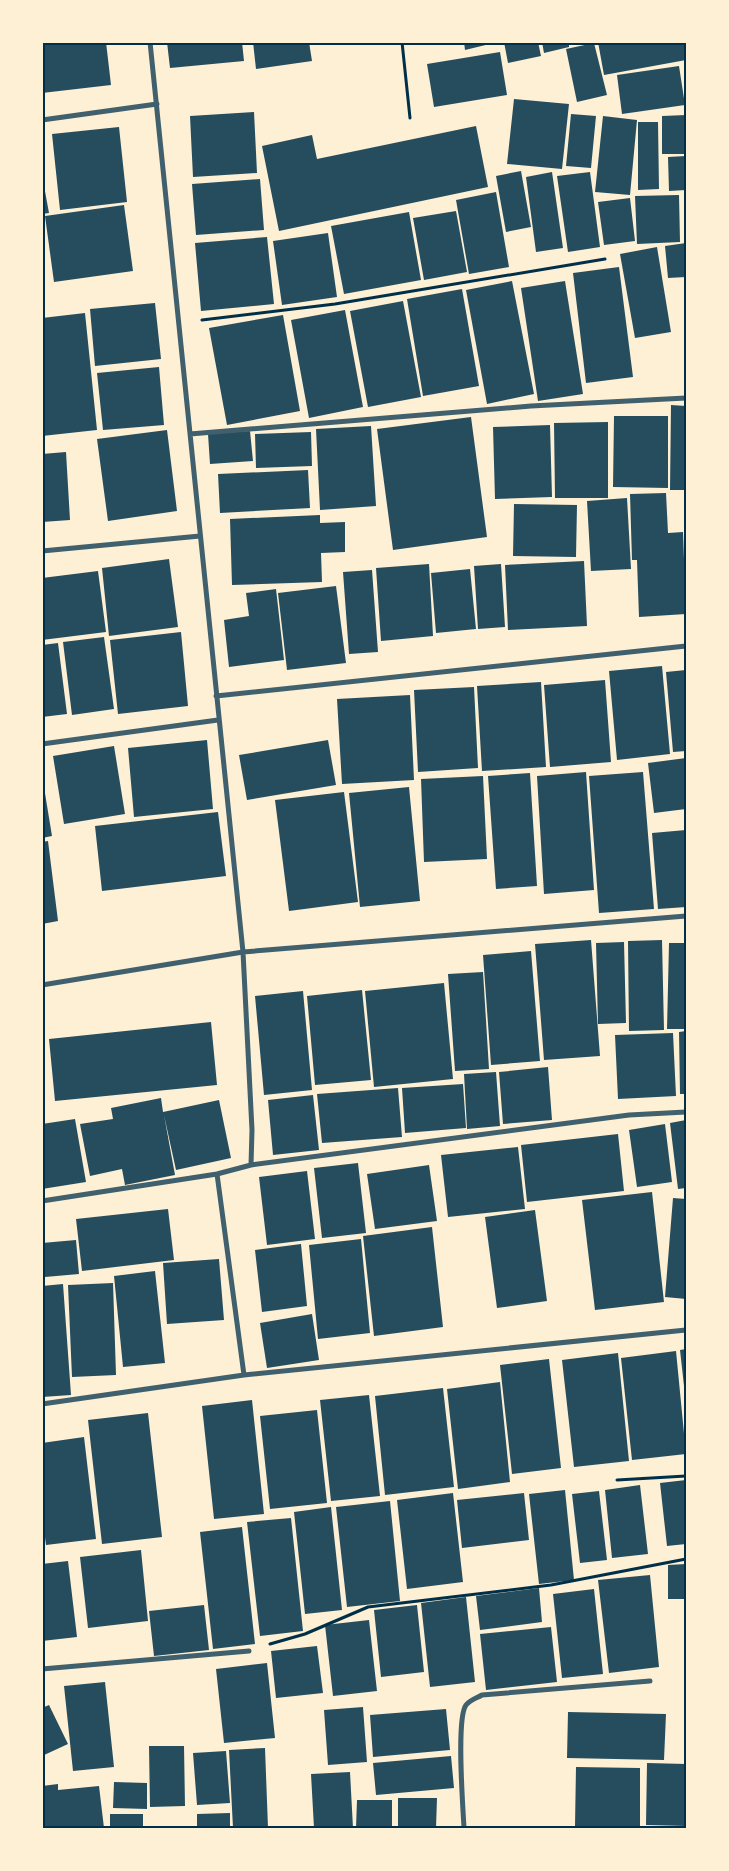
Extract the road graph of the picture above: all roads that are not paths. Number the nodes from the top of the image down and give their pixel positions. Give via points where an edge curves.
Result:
1 (150, 42) edge
2 (157, 104) junction
3 (42, 120) edge
4 (686, 398) edge
5 (190, 434) junction
6 (200, 536) junction
7 (42, 551) edge
8 (686, 646) edge
9 (216, 696) junction
10 (218, 720) junction
11 (42, 744) edge
12 (686, 916) edge
13 (243, 952) junction
14 (42, 985) edge
15 (686, 1112) edge
16 (252, 1165) junction
17 (217, 1174) junction
18 (42, 1201) edge
19 (686, 1330) edge
20 (244, 1375) junction
21 (42, 1404) edge
22 (249, 1651) road end
23 (42, 1669) edge
24 (650, 1681) dead end
25 (464, 1828) edge

1 - 2 street
2 - 3 street
2 - 5 street
4 - 5 street via 531,406
5 - 6 street
6 - 7 street
6 - 9 street
8 - 9 street
9 - 10 street
10 - 11 street
10 - 13 street
12 - 13 street
13 - 14 street
13 - 16 street
15 - 16 street via 629,1115
16 - 17 street
17 - 18 street
17 - 20 street
19 - 20 street
20 - 21 street
22 - 23 street
24 - 25 street via 482,1695 466,1705 461,1731

